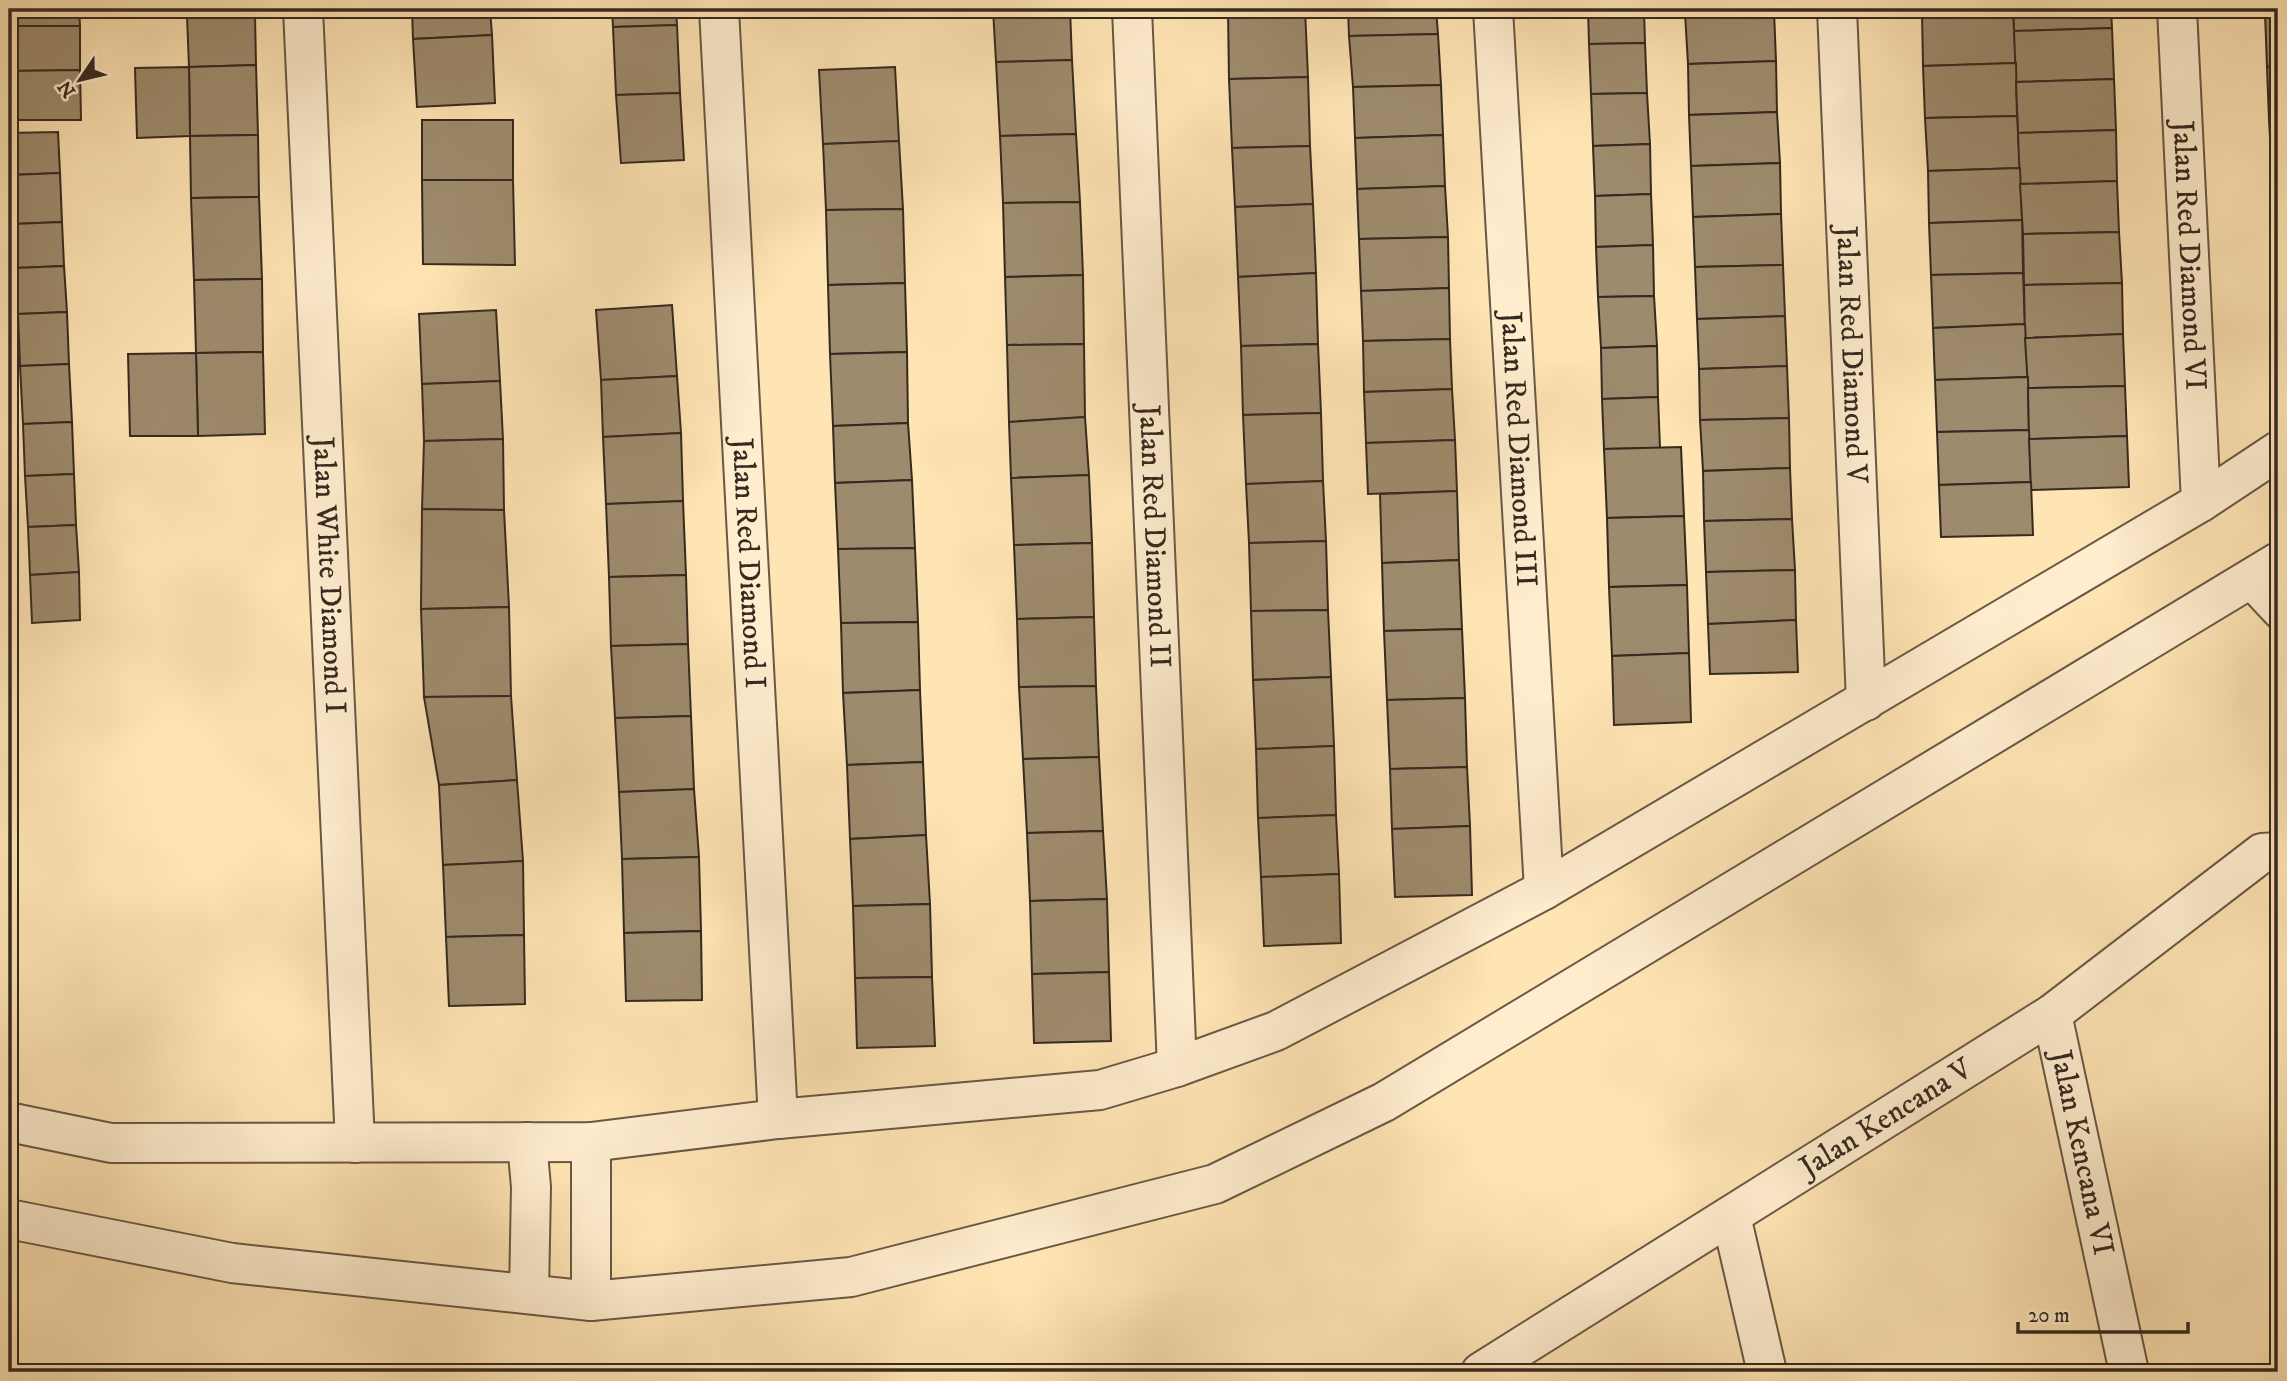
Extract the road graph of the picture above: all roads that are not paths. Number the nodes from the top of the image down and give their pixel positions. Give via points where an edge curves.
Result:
1 (303, 9) edge
2 (719, 9) edge
3 (1132, 9) edge
4 (1493, 9) edge
5 (1837, 9) edge
6 (2177, 9) edge
7 (2278, 451) edge
8 (2201, 502) junction
9 (2263, 572) edge
10 (2278, 614) edge
11 (1866, 701) junction
12 (2278, 852) edge
13 (1544, 890) junction
14 (2052, 1014) junction
15 (1177, 1067) junction
16 (778, 1119) junction
17 (9, 1122) edge
18 (527, 1142) junction
19 (591, 1142) junction
20 (355, 1143) junction
21 (1731, 1216) junction
22 (9, 1219) edge
23 (529, 1294) junction
24 (591, 1301) junction
25 (1480, 1372) edge
26 (1767, 1372) edge
27 (2129, 1372) edge

1 - 20 street, Jalan White Diamond I
2 - 16 street, Jalan Red Diamond I
3 - 15 street, Jalan Red Diamond II
4 - 13 street, Jalan Red Diamond III
5 - 11 street, Jalan Red Diamond V
6 - 8 street, Jalan Red Diamond VI
7 - 8 street
8 - 11 street
9 - 10 lane
9 - 24 street via 1384,1102 1215,1184 851,1277
11 - 13 street
12 - 14 street, Jalan Kencana V via 2262,853
13 - 15 street via 1276,1031
14 - 21 street, Jalan Kencana V
14 - 27 street, Jalan Kencana VI
15 - 16 street via 1100,1090
16 - 19 street
17 - 20 street via 111,1143
18 - 19 street
18 - 20 street
18 - 23 street
19 - 24 street
21 - 25 street, Jalan Kencana V
21 - 26 street
22 - 23 street via 232,1263
23 - 24 street

